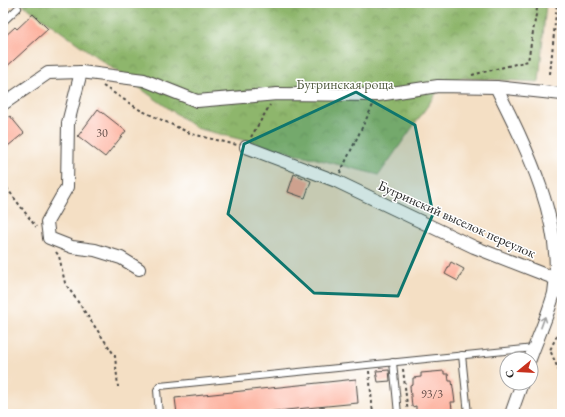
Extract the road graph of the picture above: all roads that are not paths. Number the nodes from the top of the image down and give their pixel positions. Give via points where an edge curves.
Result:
1 (18, 8) dead end
2 (3, 22) edge
3 (81, 72) junction
4 (496, 87) junction
5 (562, 94) edge
6 (3, 104) edge
7 (246, 147) road end
8 (139, 269) dead end
9 (556, 278) junction
10 (533, 351) edge
11 (499, 354) edge
12 (462, 355) junction
13 (393, 362) junction
14 (519, 391) edge
15 (159, 414) edge
16 (398, 414) edge
17 (468, 414) edge
18 (511, 414) edge

1 - 2 lane
3 - 4 street via 144,80 197,101 277,94 378,95 438,86
3 - 6 street via 48,73
3 - 8 street via 68,123 67,187 47,222 49,238 72,247 95,250 121,258
4 - 5 street
4 - 9 street, Бугринский выселок переулок via 535,169 548,204 557,236 559,258
7 - 9 street, Бугринский выселок переулок via 336,181 474,247
10 -> 9 street via 554,294
11 - 12 lane
12 - 13 lane
12 - 17 lane
13 - 15 lane via 160,386 157,390
13 - 16 lane
14 - 18 street

